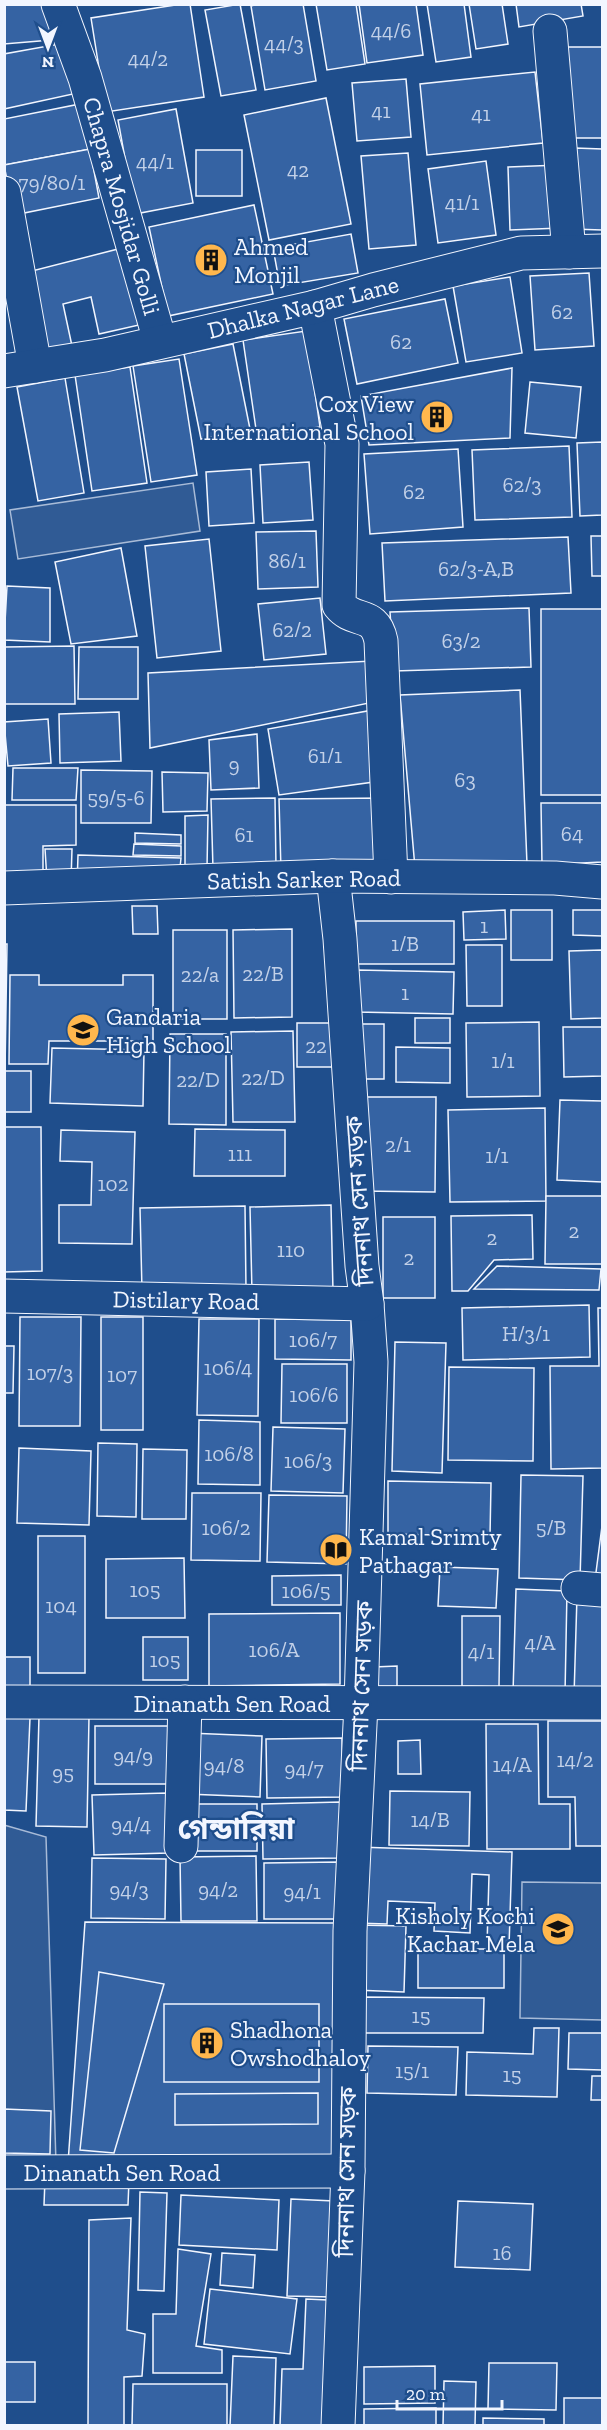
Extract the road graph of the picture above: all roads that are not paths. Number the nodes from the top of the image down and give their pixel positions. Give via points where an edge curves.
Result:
1 (67, 6) edge
2 (550, 31) dead end
3 (4, 193) edge
4 (603, 251) edge
5 (569, 252) junction
6 (315, 307) junction
7 (160, 341) junction
8 (20, 369) edge
9 (333, 876) junction
10 (392, 877) junction
11 (603, 882) edge
12 (4, 888) edge
13 (4, 1296) edge
14 (367, 1304) junction
15 (4, 1702) edge
16 (185, 1702) junction
17 (603, 1703) edge
18 (361, 1704) junction
19 (181, 1846) dead end
20 (348, 2171) junction
21 (4, 2172) edge
22 (338, 2426) edge

1 - 7 street, Chapra Mosjidar Golli
2 - 5 street
3 - 8 street
4 - 5 street, Dhalka Nagar Lane
5 - 6 street, Dhalka Nagar Lane via 522,253
6 - 7 street, Dhalka Nagar Lane
6 - 10 street via 342,444 339,605 344,611 373,622 381,641
7 - 8 street, Dhalka Nagar Lane
9 - 10 street, Satish Sarker Road
9 - 12 street, Satish Sarker Road
9 - 14 street, দিননাথ সেন সড়ক
10 - 11 street, Satish Sarker Road
13 - 14 street, Distilary Road
14 - 18 street, দিননাথ সেন সড়ক via 371,1362
15 - 16 street, Dinanath Sen Road
16 - 18 street, Dinanath Sen Road
16 - 19 street
17 - 18 street, Dinanath Sen Road
18 - 20 street, দিননাথ সেন সড়ক via 348,2007
20 - 21 street, Dinanath Sen Road
20 - 22 street, দিননাথ সেন সড়ক

